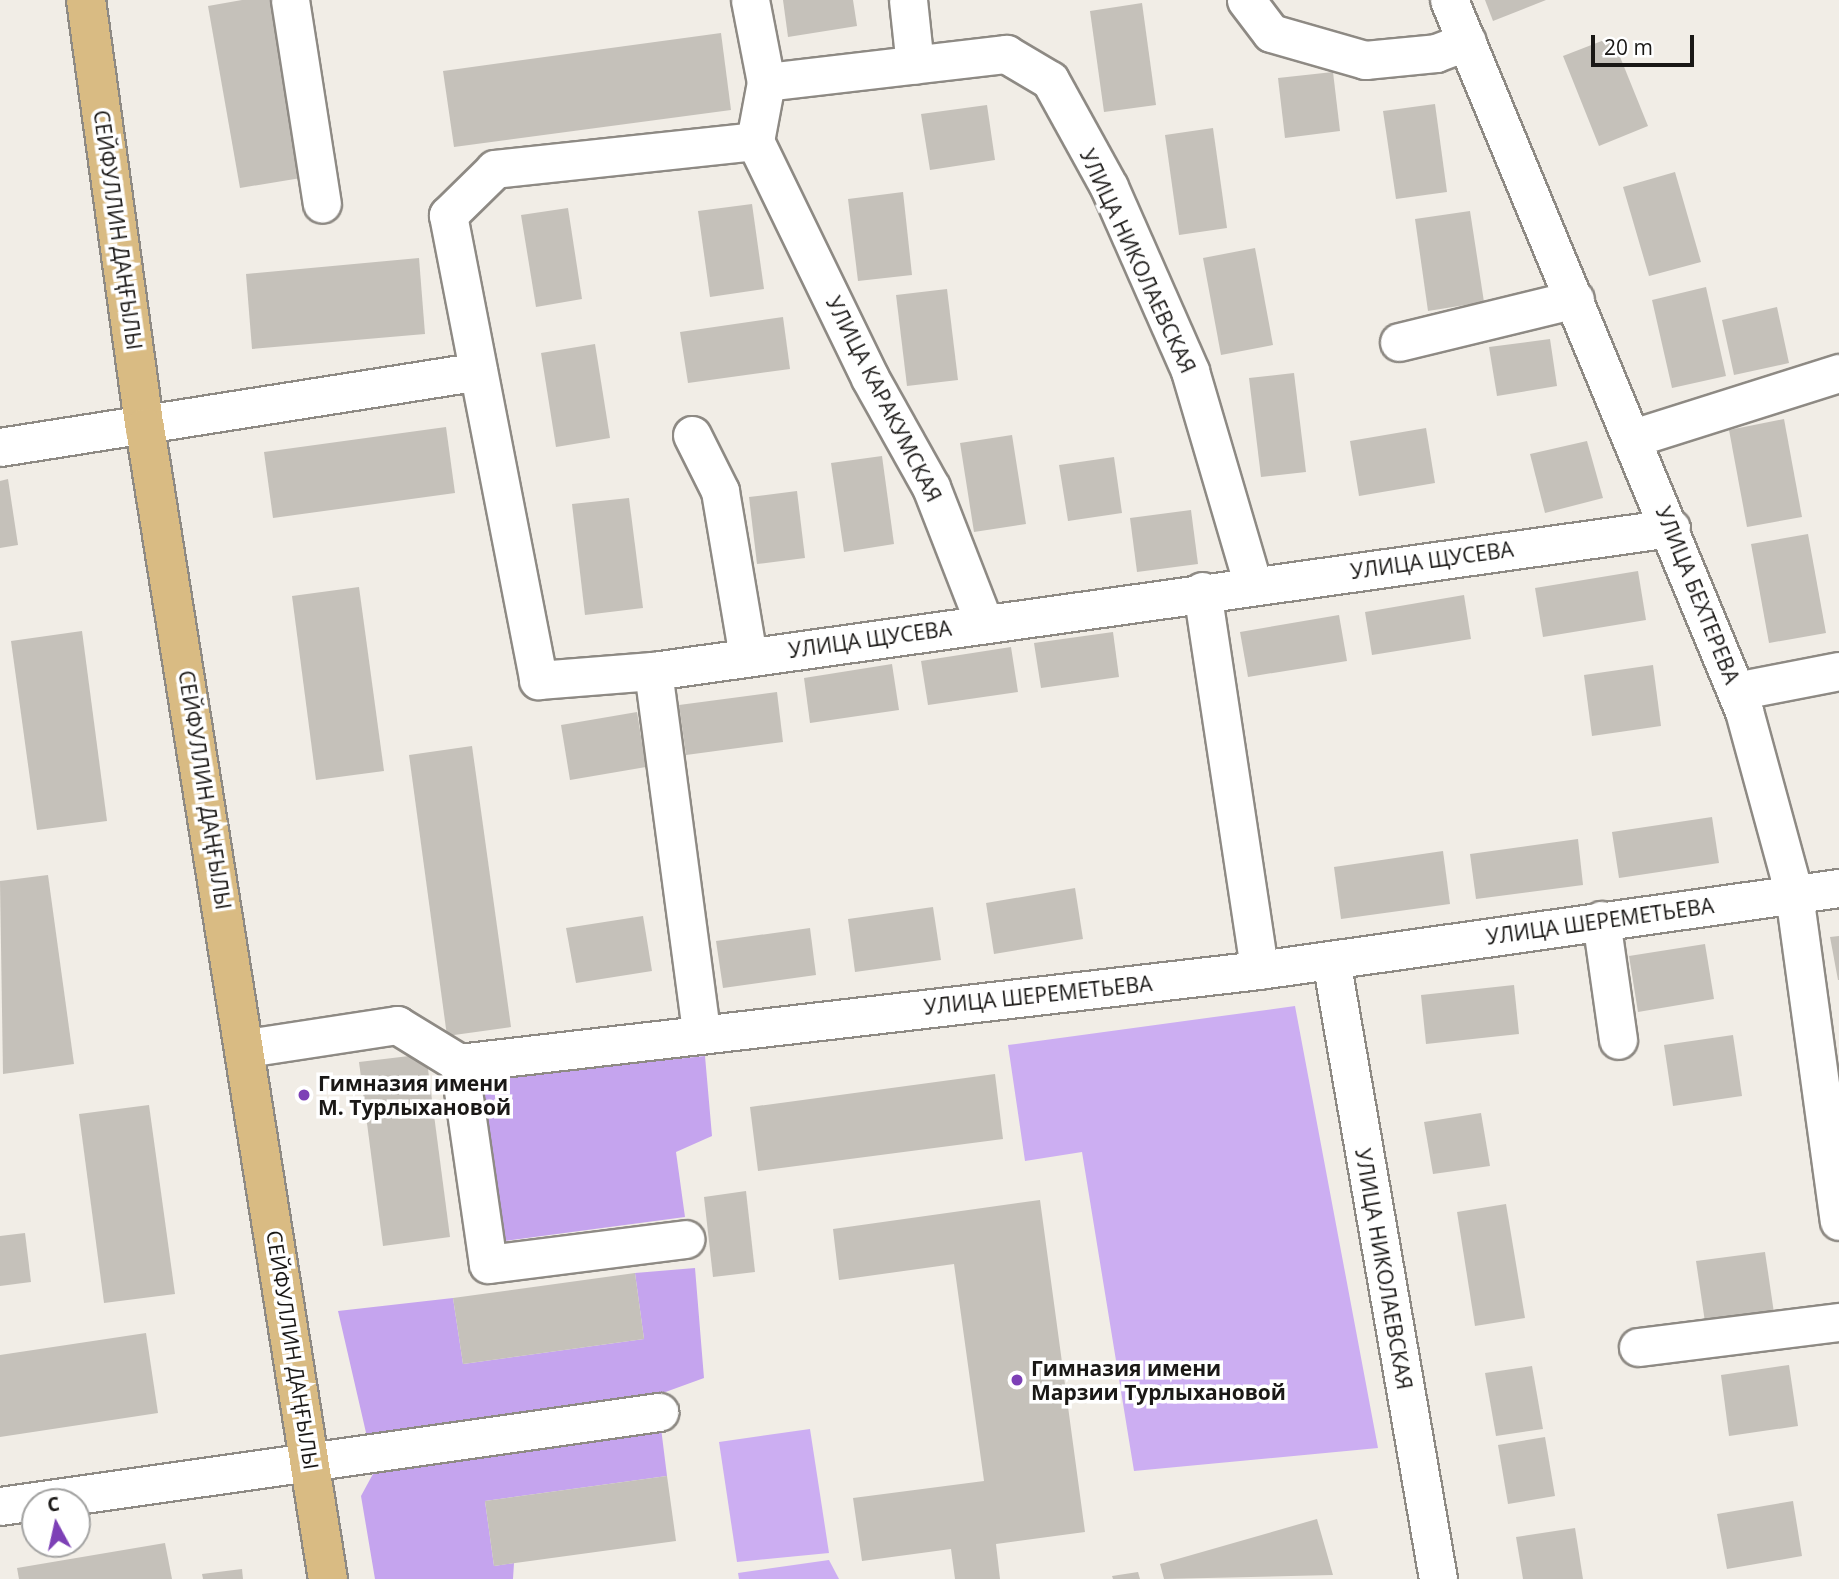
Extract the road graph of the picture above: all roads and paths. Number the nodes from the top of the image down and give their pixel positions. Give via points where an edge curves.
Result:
1 (86, 0) edge
2 (290, 0) edge
3 (750, 0) edge
4 (908, 0) edge
5 (1246, 0) edge
6 (1449, 0) edge
7 (1467, 41) junction
8 (915, 65) junction
9 (766, 82) junction
10 (755, 141) junction
11 (322, 204) dead end
12 (1575, 299) junction
13 (1399, 342) dead end
14 (478, 371) junction
15 (1839, 373) edge
16 (145, 428) junction
17 (692, 435) dead end
18 (1633, 438) junction
19 (0, 447) edge
20 (1671, 528) junction
21 (1253, 584) junction
22 (1202, 591) junction
23 (984, 623) junction
24 (748, 657) junction
25 (653, 671) junction
26 (1839, 671) edge
27 (1736, 691) junction
28 (1839, 888) edge
29 (1794, 894) junction
30 (1601, 920) junction
31 (1331, 960) junction
32 (1259, 971) junction
33 (701, 1033) junction
34 (1618, 1040) dead end
35 (247, 1048) junction
36 (459, 1063) junction
37 (1839, 1222) edge
38 (685, 1239) dead end
39 (1839, 1322) edge
40 (1638, 1347) dead end
41 (659, 1412) dead end
42 (309, 1459) junction
43 (0, 1506) edge
44 (328, 1579) edge
45 (1438, 1579) edge

1 - 16 main road, СЕЙФУЛЛИН ДАҢҒЫЛЫ
2 - 11 street
3 - 9 street
4 - 8 street
5 - 7 street via 1271,33 1365,60 1436,53
6 - 7 street, УЛИЦА БЕХТЕРЕВА
7 - 12 street, УЛИЦА БЕХТЕРЕВА
8 - 9 street, УЛИЦА НИКОЛАЕВСКАЯ
8 - 21 street, УЛИЦА НИКОЛАЕВСКАЯ via 1006,54 1049,80 1109,187 1190,371
9 - 10 street
10 - 14 street, УЛИЦА ЩУСЕВА via 495,169 448,215
10 - 23 street, УЛИЦА КАРАКУМСКАЯ via 870,378 931,487
12 - 13 street
12 - 18 street, УЛИЦА БЕХТЕРЕВА
14 - 16 street
14 - 25 street, УЛИЦА ЩУСЕВА via 538,680
15 - 18 street
16 - 19 street
16 - 35 main road, СЕЙФУЛЛИН ДАҢҒЫЛЫ
17 - 24 street via 720,491
18 - 20 street, УЛИЦА БЕХТЕРЕВА
20 - 21 street, УЛИЦА ЩУСЕВА
20 - 27 street, УЛИЦА БЕХТЕРЕВА
21 - 22 street, УЛИЦА ЩУСЕВА
22 - 23 street, УЛИЦА ЩУСЕВА
22 - 32 street
23 - 24 street, УЛИЦА ЩУСЕВА
24 - 25 street, УЛИЦА ЩУСЕВА
25 - 33 street
26 - 27 street
27 - 29 street, УЛИЦА БЕХТЕРЕВА
28 - 29 street, УЛИЦА ШЕРЕМЕТЬЕВА
29 - 30 street, УЛИЦА ШЕРЕМЕТЬЕВА
29 - 37 street, УЛИЦА БЕХТЕРЕВА
30 - 31 street, УЛИЦА ШЕРЕМЕТЬЕВА
30 - 34 street
31 - 32 street, УЛИЦА ШЕРЕМЕТЬЕВА
31 - 45 street, УЛИЦА НИКОЛАЕВСКАЯ
32 - 33 street, УЛИЦА ШЕРЕМЕТЬЕВА
33 - 36 street, УЛИЦА ШЕРЕМЕТЬЕВА
35 - 36 street via 397,1025
35 - 42 main road, СЕЙФУЛЛИН ДАҢҒЫЛЫ
36 - 38 street via 488,1264
39 - 40 street
41 - 42 street
42 - 43 street
42 - 44 main road, СЕЙФУЛЛИН ДАҢҒЫЛЫ

